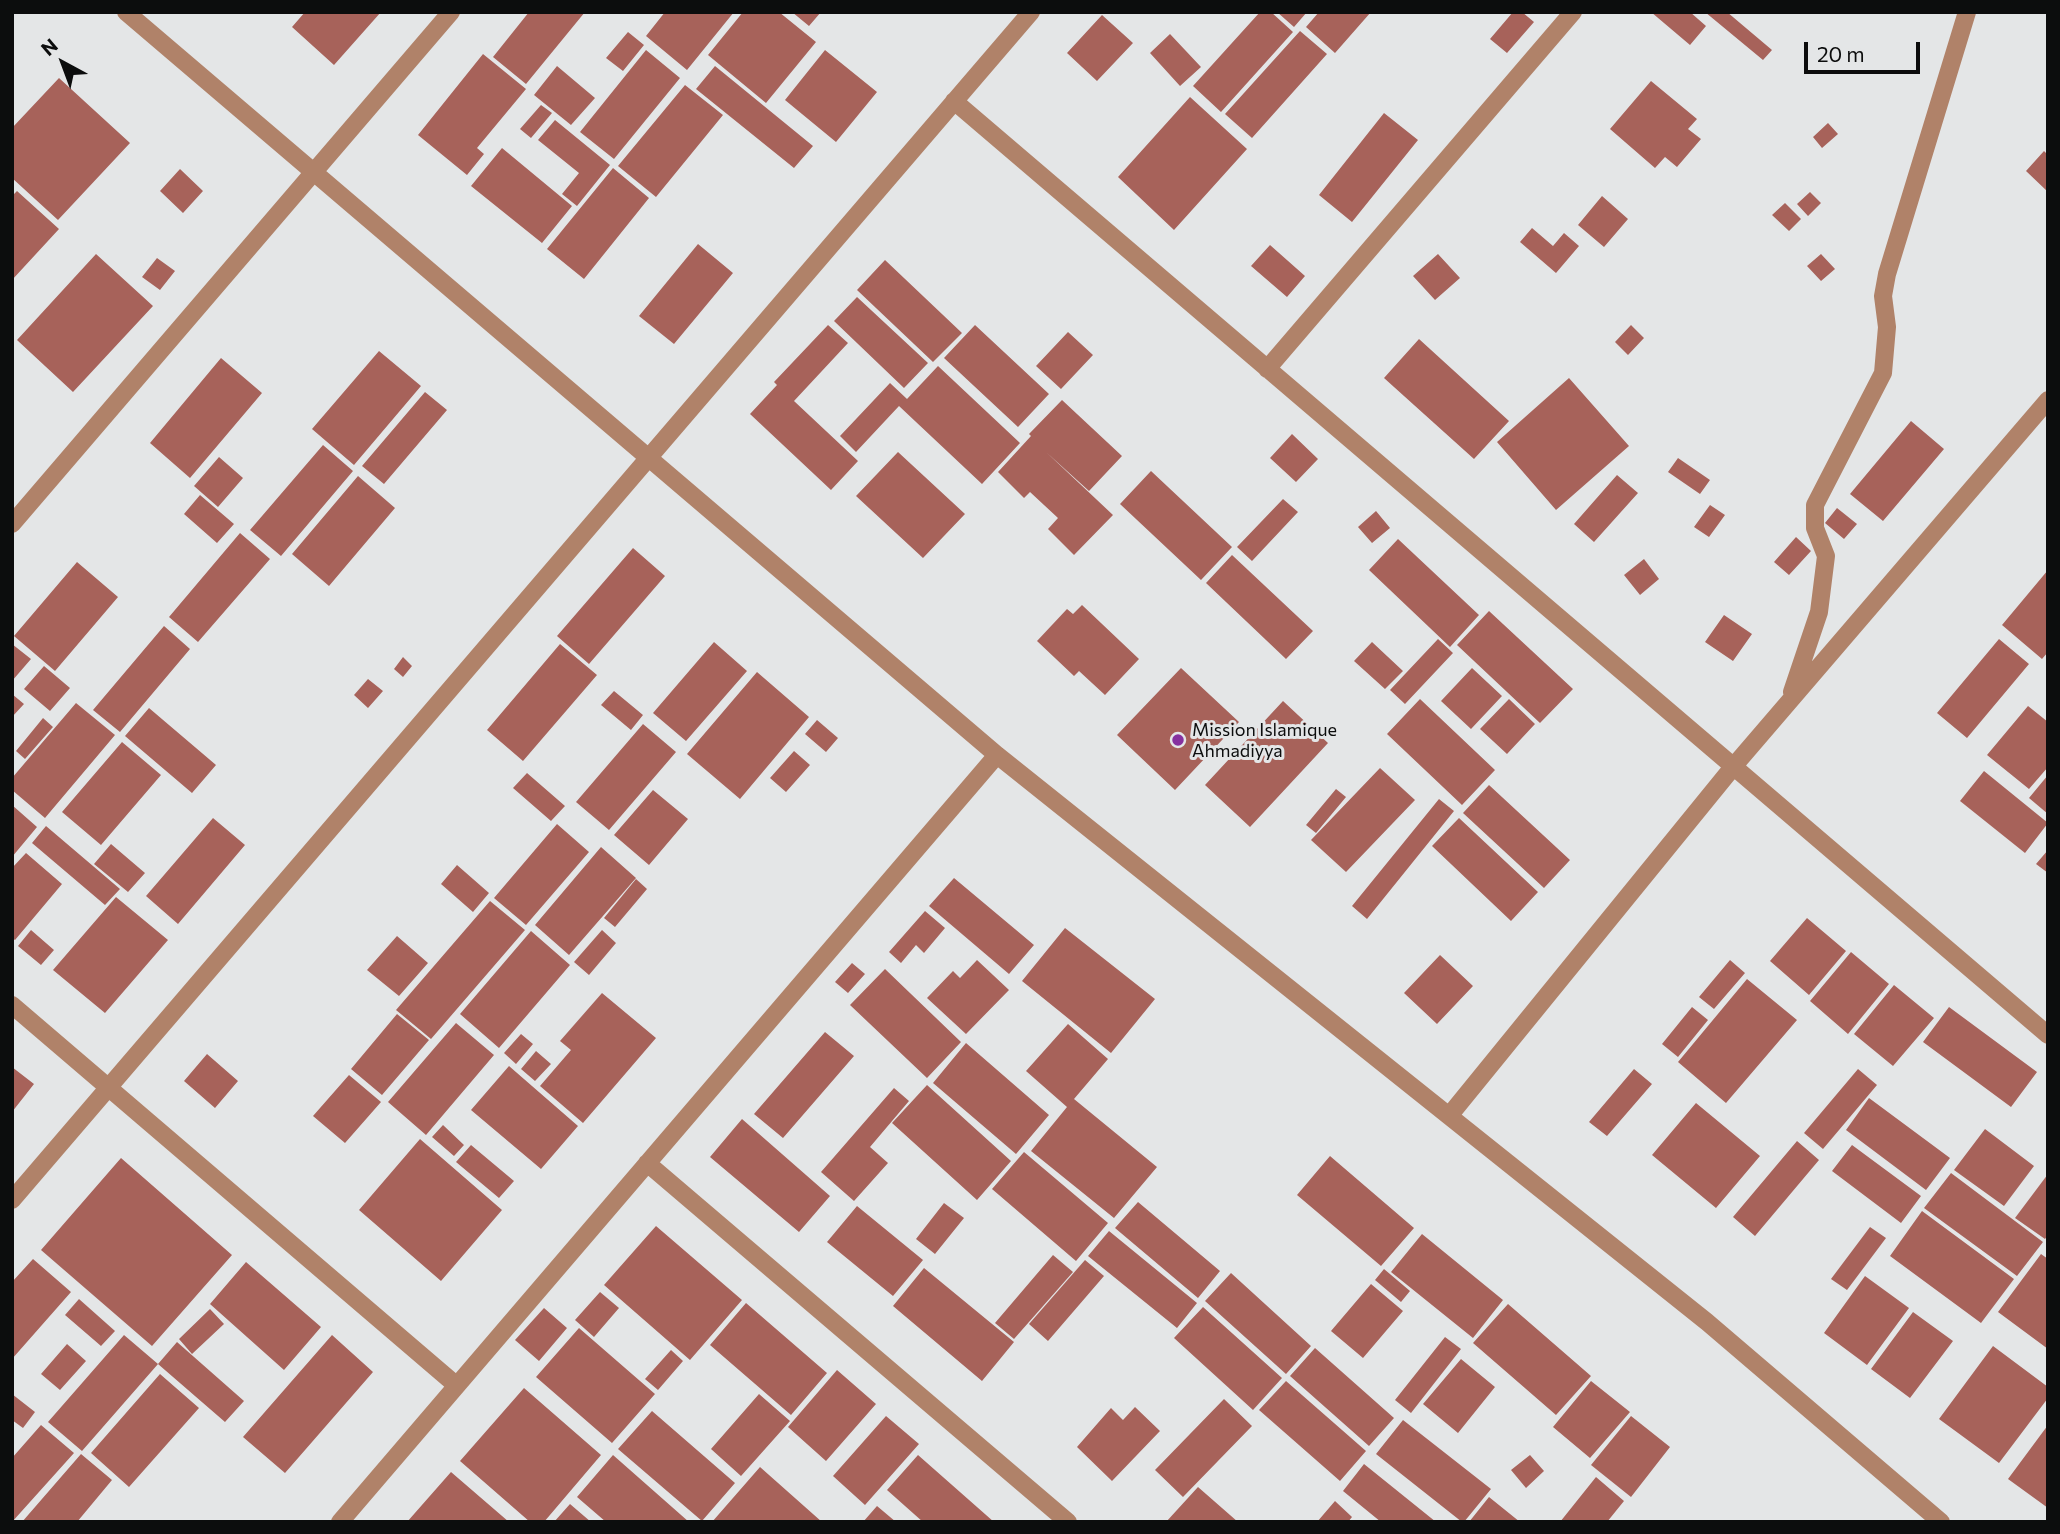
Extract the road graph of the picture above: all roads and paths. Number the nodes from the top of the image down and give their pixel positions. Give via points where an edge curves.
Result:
1 (126, 12) edge
2 (451, 12) edge
3 (1031, 12) edge
4 (1573, 12) edge
5 (1967, 12) edge
6 (954, 102) junction
7 (314, 173) junction
8 (1267, 369) junction
9 (2048, 400) edge
10 (648, 458) junction
11 (12, 524) edge
12 (1789, 702) junction
13 (997, 755) junction
14 (1733, 767) junction
15 (12, 1005) edge
16 (2048, 1035) edge
17 (108, 1088) junction
18 (1449, 1116) junction
19 (647, 1163) junction
20 (12, 1200) edge
21 (457, 1385) junction
22 (340, 1522) edge
23 (1068, 1522) edge
24 (1941, 1522) edge

1 - 7 street
2 - 7 street
3 - 6 street
4 - 8 street
5 - 12 street via 1887,274 1883,373 1815,505 1815,528 1826,556 1819,612
6 - 8 street
6 - 10 street
7 - 10 street
7 - 11 street
8 - 14 street
9 - 12 street
10 - 13 street
10 - 17 street
12 - 14 street
13 - 18 street
13 - 19 street
14 - 16 street
14 - 18 street
15 - 17 street
17 - 20 street
17 - 21 street
18 - 24 street via 1707,1322
19 - 21 street
19 - 23 street
21 - 22 street

